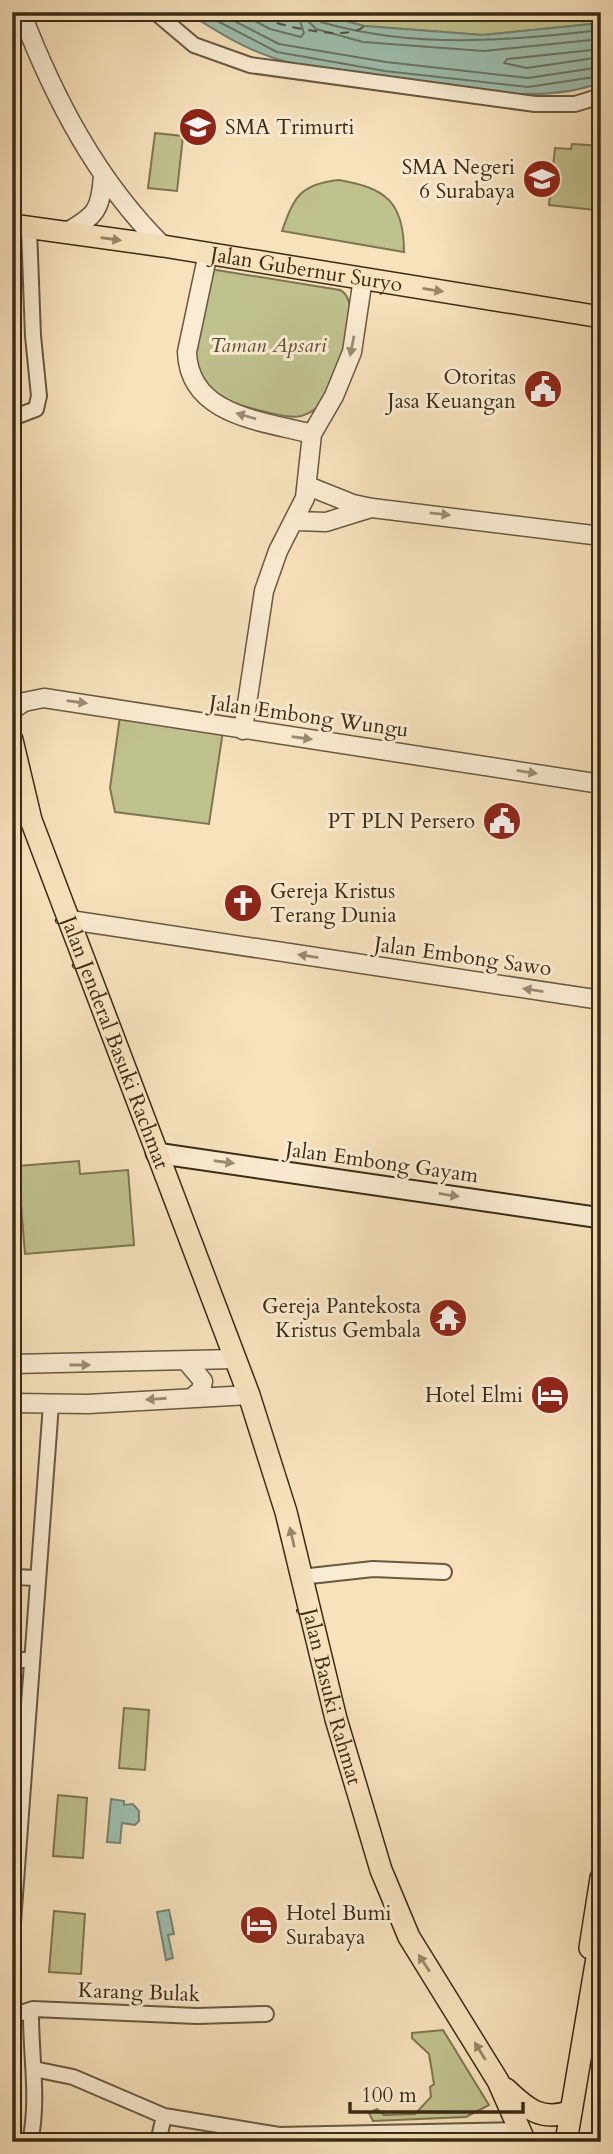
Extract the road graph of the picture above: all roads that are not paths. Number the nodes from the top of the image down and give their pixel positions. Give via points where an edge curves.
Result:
1 (21, 12) edge
2 (155, 12) edge
3 (601, 96) edge
4 (103, 174) junction
5 (18, 228) edge
6 (65, 233) junction
7 (163, 246) junction
8 (208, 253) junction
9 (363, 278) junction
10 (601, 317) edge
11 (12, 418) edge
12 (312, 434) junction
13 (308, 486) junction
14 (372, 508) junction
15 (295, 521) junction
16 (601, 536) edge
17 (12, 710) edge
18 (243, 730) junction
19 (12, 740) edge
20 (601, 784) edge
21 (12, 802) edge
22 (70, 920) junction
23 (601, 1000) edge
24 (156, 1153) junction
25 (601, 1218) edge
26 (231, 1351) junction
27 (187, 1362) junction
28 (12, 1364) edge
29 (249, 1395) junction
30 (193, 1397) junction
31 (12, 1403) edge
32 (51, 1405) junction
33 (444, 1572) dead end
34 (12, 1577) edge
35 (301, 1577) junction
36 (38, 1578) junction
37 (12, 1660) edge
38 (33, 1660) junction
39 (18, 1777) edge
40 (16, 1833) edge
41 (601, 1878) edge
42 (601, 1934) edge
43 (12, 1936) edge
44 (19, 2014) edge
45 (266, 2014) dead end
46 (582, 2032) junction
47 (34, 2069) junction
48 (498, 2081) junction
49 (571, 2111) junction
50 (164, 2116) junction
51 (523, 2136) edge
52 (279, 2138) edge
53 (569, 2141) edge
54 (30, 2142) edge
55 (158, 2142) edge

1 - 4 street via 41,64
2 - 3 street via 194,45 250,65 536,104 575,104
4 - 6 street via 98,209
4 - 7 street via 127,209
5 - 6 main road, Jalan Gubernur Suryo
5 - 11 street via 39,396 36,409
6 -> 7 main road, Jalan Gubernur Suryo
7 - 8 main road, Jalan Gubernur Suryo
8 - 9 main road, Jalan Gubernur Suryo
12 -> 8 street via 227,411 197,389 187,352
9 -> 10 main road, Jalan Gubernur Suryo
9 -> 12 street via 349,362
12 - 13 street
13 - 14 street
13 - 15 street
14 - 15 street via 326,522
14 -> 16 street
15 - 18 street via 264,591
17 -> 18 street, Jalan Embong Wungu via 44,698
18 -> 20 street, Jalan Embong Wungu
19 - 22 main road, Jalan Jenderal Basuki Rachmat via 30,820
21 - 26 main road, Jalan Jenderal Basuki Rachmat via 121,1087 222,1339
23 -> 22 street, Jalan Embong Sawo
22 - 24 main road, Jalan Jenderal Basuki Rachmat
24 -> 25 main road, Jalan Embong Gayam
24 - 26 main road, Jalan Jenderal Basuki Rachmat
26 - 27 street
26 - 29 main road, Jalan Basuki Rahmat
28 -> 27 street
27 - 30 street via 203,1381
29 - 30 street
35 -> 29 main road, Jalan Basuki Rahmat
30 -> 32 street
31 - 32 street
32 - 36 street
33 - 35 street via 373,1569
34 - 36 street
48 -> 35 main road, Jalan Basuki Rahmat via 409,1937 381,1870 336,1719
36 - 38 street
37 - 38 street
38 - 39 street
39 - 40 street
40 - 43 street
41 - 46 main road via 579,2024
42 - 46 main road
44 - 45 street, Karang Bulak via 33,2009
44 - 47 street via 31,2015
46 - 49 main road
47 - 50 street via 73,2077
47 - 54 street via 36,2116
48 - 49 main road via 535,2113 553,2117
48 - 51 main road
49 - 53 main road
50 - 52 street
50 - 55 street
51 - 52 street

